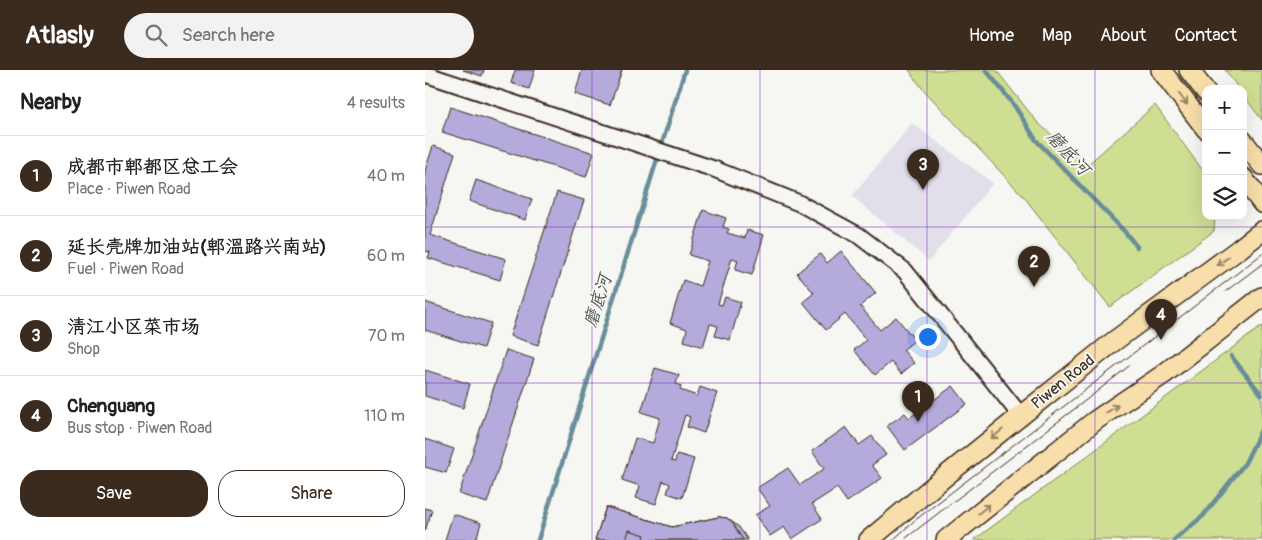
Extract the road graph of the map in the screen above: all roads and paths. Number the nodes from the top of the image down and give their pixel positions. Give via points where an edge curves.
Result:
1 (1161, 70) edge
2 (1189, 70) edge
3 (425, 74) edge
4 (1202, 87) edge
5 (1202, 124) edge
6 (1247, 146) edge
7 (1262, 165) edge
8 (1247, 183) edge
9 (1262, 203) edge
10 (1262, 231) edge
11 (1262, 297) edge
12 (1021, 416) junction
13 (869, 540) edge
14 (946, 540) edge

1 -> 5 main road
2 - 4 main road
3 - 12 street via 714,169 799,203 859,236 905,271
6 - 7 main road
8 - 9 main road
10 -> 12 main road, Piwen Road via 1113,342
14 -> 11 main road via 1096,420 1164,374
12 -> 13 main road, Piwen Road

